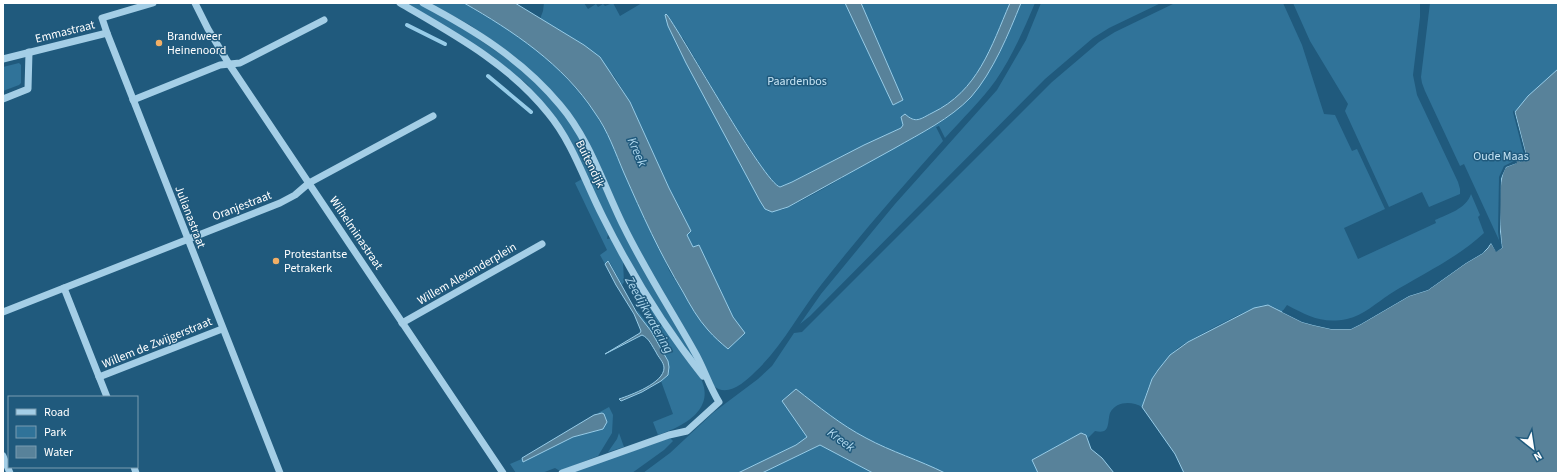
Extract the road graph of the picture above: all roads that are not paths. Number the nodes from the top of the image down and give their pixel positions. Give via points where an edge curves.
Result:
1 (154, 3) edge
2 (195, 3) edge
3 (400, 3) edge
4 (423, 3) edge
5 (324, 20) dead end
6 (107, 33) junction
7 (29, 52) junction
8 (3, 59) edge
9 (229, 64) junction
10 (3, 99) edge
11 (133, 100) junction
12 (433, 116) dead end
13 (309, 183) junction
14 (188, 240) junction
15 (542, 244) dead end
16 (64, 288) junction
17 (3, 312) edge
18 (402, 323) junction
19 (222, 329) junction
20 (99, 377) junction
21 (708, 382) junction
22 (107, 396) edge
23 (3, 456) edge
24 (10, 473) edge
25 (280, 473) edge
26 (503, 473) edge
27 (562, 473) edge

1 - 6 street, Julianastraat via 102,18
2 - 9 street, Wilhelminastraat
3 - 21 street, Buitendijk via 497,64 519,82 549,114 564,136 603,217 643,289 676,340
4 - 21 street, Buitendijk via 476,32 510,56 536,78 567,113 585,142 624,228 695,353
5 - 9 street via 240,63
6 - 7 street, Emmastraat
6 - 11 street, Julianastraat
7 - 8 street, Emmastraat
7 - 10 street, Emmastraat via 28,89
9 - 11 street via 220,65
9 - 13 street, Wilhelminastraat
11 - 14 street, Julianastraat
12 - 13 street, Oranjestraat
13 - 14 street, Oranjestraat via 280,203
13 - 18 street, Wilhelminastraat
14 - 16 street, Oranjestraat
14 - 19 street, Julianastraat
15 - 18 street, Willem Alexanderplein
16 - 17 street, Oranjestraat
16 - 20 street
18 - 26 street, Wilhelminastraat
19 - 20 street, Willem de Zwijgerstraat
19 - 25 street, Julianastraat
20 - 22 street
21 - 27 street, Buitendijk via 719,402 686,431
23 - 24 street

